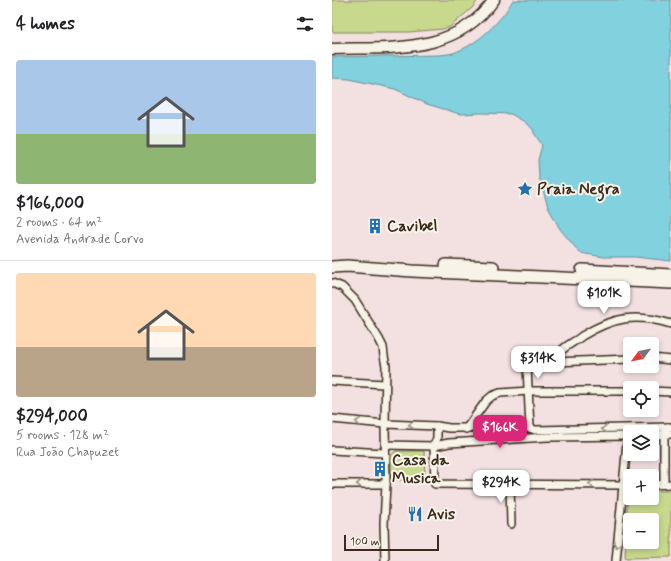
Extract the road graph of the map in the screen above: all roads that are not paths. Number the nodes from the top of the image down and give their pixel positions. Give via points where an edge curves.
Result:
1 (494, 0) edge
2 (332, 49) edge
3 (332, 260) edge
4 (332, 267) edge
5 (671, 275) edge
6 (332, 283) edge
7 (671, 283) edge
8 (671, 324) edge
9 (623, 359) edge
10 (659, 359) edge
11 (671, 360) edge
12 (555, 362) junction
13 (332, 381) edge
14 (384, 384) junction
15 (529, 391) junction
16 (623, 391) edge
17 (659, 392) edge
18 (671, 392) edge
19 (332, 419) edge
20 (385, 424) junction
21 (437, 426) junction
22 (659, 427) edge
23 (669, 427) edge
24 (466, 428) junction
25 (530, 428) junction
26 (623, 429) edge
27 (668, 434) edge
28 (623, 436) edge
29 (385, 445) junction
30 (434, 446) junction
31 (332, 450) edge
32 (385, 453) junction
33 (332, 484) edge
34 (386, 484) junction
35 (510, 484) junction
36 (667, 484) edge
37 (623, 485) edge
38 (623, 505) edge
39 (511, 524) dead end
40 (385, 561) edge
41 (616, 561) edge

1 - 2 main road via 482,14 458,32 434,42 402,48
3 - 5 main road
4 - 7 main road
6 - 14 street via 355,300 379,339 386,366
8 - 12 street via 648,318 616,319 599,326 561,351
9 - 12 street
10 - 11 street
12 - 15 street via 529,363
13 - 14 street
14 - 20 street
15 - 16 street
15 - 24 street via 492,396
15 - 25 street
17 - 18 street
20 -> 19 street
21 -> 20 street
20 - 29 street
21 - 24 street
21 - 30 street
22 - 23 street
23 - 27 street
24 - 25 street
26 -> 25 street
27 - 36 street
28 - 30 street via 547,437
29 - 30 street
29 - 32 street
30 - 35 street via 435,484
31 - 32 street
32 - 34 street
34 -> 33 street
34 - 40 street
37 -> 35 street
35 - 39 street
38 -> 41 street

